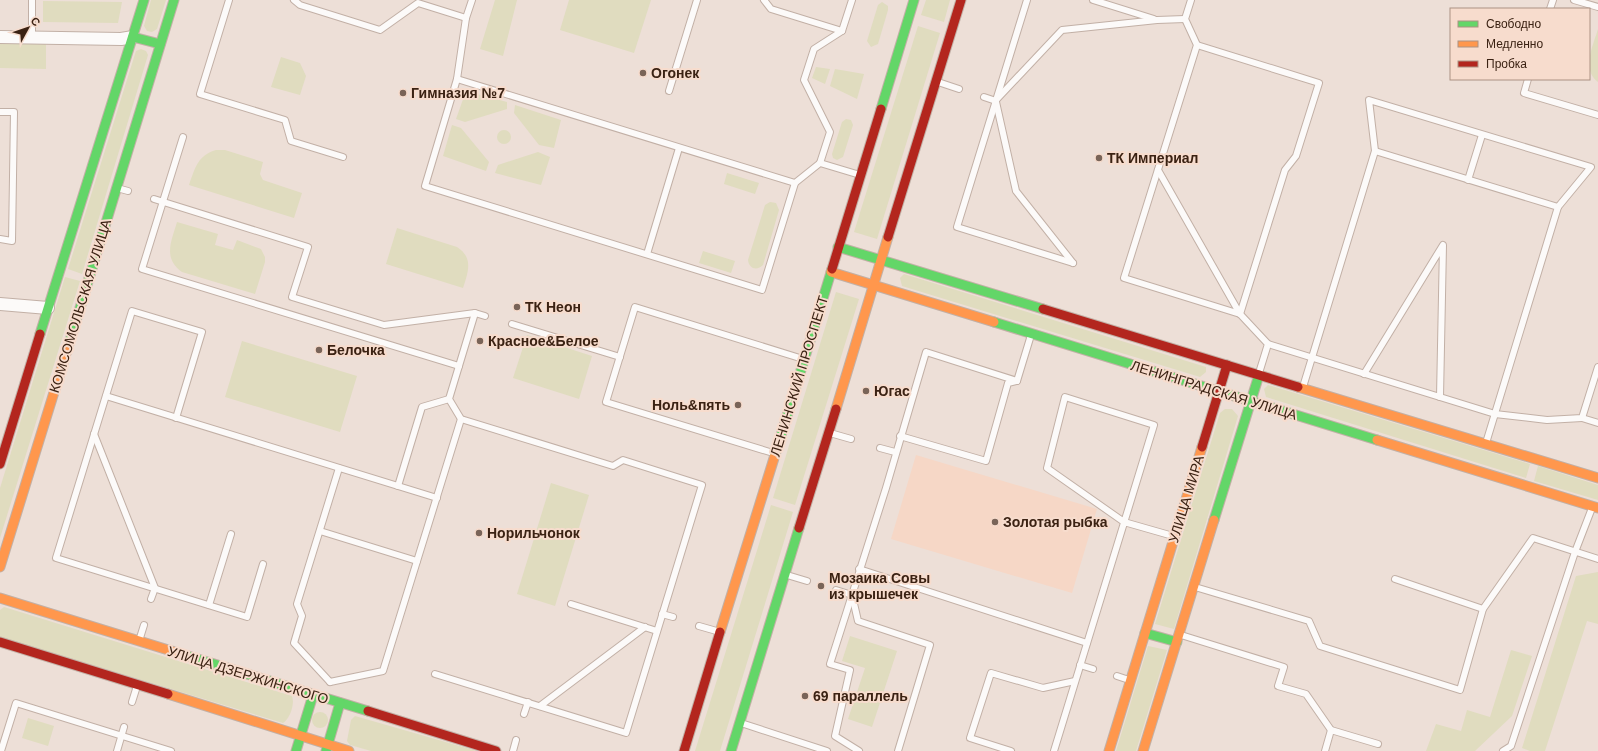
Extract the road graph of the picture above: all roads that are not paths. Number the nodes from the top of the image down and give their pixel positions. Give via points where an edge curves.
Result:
1 (32, 0) edge
2 (144, 0) edge
3 (174, 0) edge
4 (229, 0) edge
5 (294, 0) edge
6 (472, 0) edge
7 (697, 0) edge
8 (764, 0) edge
9 (852, 0) edge
10 (961, 0) edge
11 (1027, 0) edge
12 (1093, 0) edge
13 (1191, 0) edge
14 (1574, 0) edge
15 (911, 1) edge
16 (1598, 7) edge
17 (466, 18) junction
18 (1185, 19) junction
19 (1157, 20) junction
20 (842, 31) junction
21 (0, 37) edge
22 (32, 37) junction
23 (133, 37) junction
24 (160, 44) junction
25 (1197, 44) junction
26 (458, 79) junction
27 (1528, 80) edge
28 (936, 82) junction
29 (959, 89) dead end
30 (669, 91) dead end
31 (984, 97) dead end
32 (996, 101) junction
33 (0, 112) edge
34 (1598, 115) edge
35 (1482, 134) junction
36 (183, 137) dead end
37 (679, 148) junction
38 (1375, 151) junction
39 (343, 157) dead end
40 (820, 163) junction
41 (1158, 170) junction
42 (860, 175) junction
43 (1468, 180) junction
44 (795, 183) junction
45 (117, 188) junction
46 (128, 191) dead end
47 (154, 199) dead end
48 (163, 202) junction
49 (1558, 207) junction
50 (0, 240) edge
51 (838, 247) junction
52 (647, 254) junction
53 (882, 260) junction
54 (831, 272) junction
55 (874, 285) junction
56 (0, 304) edge
57 (48, 308) junction
58 (475, 312) junction
59 (1240, 314) junction
60 (485, 316) dead end
61 (512, 324) dead end
62 (1032, 333) junction
63 (1268, 344) junction
64 (620, 357) junction
65 (1312, 358) junction
66 (804, 359) junction
67 (1227, 365) junction
68 (459, 366) junction
69 (1598, 367) edge
70 (1364, 374) junction
71 (1259, 375) junction
72 (1017, 381) junction
73 (1303, 388) junction
74 (1219, 391) junction
75 (106, 396) junction
76 (1440, 397) junction
77 (449, 399) junction
78 (1251, 401) junction
79 (1494, 414) junction
80 (178, 418) junction
81 (1582, 418) junction
82 (461, 419) junction
83 (1598, 423) edge
84 (829, 432) junction
85 (94, 434) junction
86 (900, 436) junction
87 (851, 439) dead end
88 (1486, 444) junction
89 (880, 448) dead end
90 (895, 452) junction
91 (775, 454) junction
92 (0, 464) edge
93 (339, 468) junction
94 (1598, 478) edge
95 (398, 486) junction
96 (437, 498) junction
97 (1595, 507) edge
98 (1124, 522) junction
99 (320, 531) junction
100 (231, 534) dead end
101 (1175, 536) junction
102 (1575, 552) junction
103 (1598, 559) edge
104 (417, 561) junction
105 (263, 564) dead end
106 (0, 567) edge
107 (860, 569) junction
108 (785, 575) junction
109 (1395, 579) dead end
110 (807, 581) dead end
111 (1194, 587) junction
112 (155, 588) junction
113 (836, 590) dead end
114 (852, 595) junction
115 (0, 598) edge
116 (152, 599) dead end
117 (571, 604) dead end
118 (209, 605) junction
119 (1484, 609) junction
120 (662, 614) junction
121 (673, 618) dead end
122 (144, 625) dead end
123 (699, 626) dead end
124 (645, 627) junction
125 (657, 631) junction
126 (720, 632) junction
127 (1145, 633) junction
128 (1178, 638) junction
129 (139, 641) junction
130 (0, 642) edge
131 (1087, 643) junction
132 (1080, 665) junction
133 (1093, 669) dead end
134 (435, 674) dead end
135 (1117, 676) dead end
136 (1131, 680) junction
137 (1075, 681) junction
138 (137, 685) junction
139 (328, 690) junction
140 (313, 695) junction
141 (132, 702) dead end
142 (528, 702) junction
143 (340, 703) junction
144 (540, 706) junction
145 (524, 714) dead end
146 (740, 723) junction
147 (124, 727) dead end
148 (1331, 730) junction
149 (122, 736) junction
150 (300, 736) junction
151 (516, 740) dead end
152 (1378, 744) dead end
153 (327, 748) edge
154 (1, 751) edge
155 (117, 751) edge
156 (171, 751) edge
157 (296, 751) edge
158 (349, 751) edge
159 (496, 751) edge
160 (513, 751) edge
161 (684, 751) edge
162 (731, 751) edge
163 (827, 751) edge
164 (859, 751) edge
165 (898, 751) edge
166 (1011, 751) edge
167 (1054, 751) edge
168 (1109, 751) edge
169 (1143, 751) edge
170 (1324, 751) edge
171 (1503, 751) edge

1 - 22 lane
2 - 23 street, КОМСОМОЛЬСКАЯ УЛИЦА
3 - 24 street, КОМСОМОЛЬСКАЯ УЛИЦА
4 - 39 lane via 200,94 285,120 291,141
5 - 17 lane via 300,5 380,30 418,3
6 - 17 lane
7 - 30 lane
8 - 20 lane via 771,9
9 - 20 lane
10 - 28 street
11 - 32 lane
12 - 19 lane
13 - 18 lane
14 - 16 lane
15 - 42 street, ЛЕНИНСКИЙ ПРОСПЕКТ
17 - 26 lane
18 - 19 lane
18 - 25 lane
19 - 32 lane via 1062,30
20 - 40 lane via 814,50 804,80 830,132
21 - 22 street
22 - 23 street
23 - 24 street
23 - 57 street, КОМСОМОЛЬСКАЯ УЛИЦА
24 - 45 street, КОМСОМОЛЬСКАЯ УЛИЦА
25 - 41 lane
25 - 59 lane via 1319,83 1296,156 1285,170
26 - 37 lane
26 - 52 lane via 425,186
27 - 34 lane via 1524,93
28 - 29 lane
28 - 53 street
31 - 32 lane
32 - 32 lane via 957,227 1073,264 1016,191
33 - 50 lane via 14,112 12,241
35 - 38 lane via 1369,100
35 - 43 lane
35 - 49 lane via 1591,167
36 - 48 lane
37 - 44 lane
37 - 52 lane
38 - 43 lane
38 - 65 lane
40 - 42 lane
40 - 44 lane
41 - 59 lane
41 - 59 lane via 1124,278
42 - 51 street, ЛЕНИНСКИЙ ПРОСПЕКТ
43 - 49 lane
44 - 52 lane via 762,290
45 - 46 lane
45 - 106 street, КОМСОМОЛЬСКАЯ УЛИЦА
47 - 48 lane
48 - 58 lane via 308,247 292,297 384,325
48 - 68 lane via 142,269
49 - 79 lane
51 - 53 street, ЛЕНИНГРАДСКАЯ УЛИЦА
51 - 54 street, ЛЕНИНСКИЙ ПРОСПЕКТ
53 - 55 street
53 - 67 street, ЛЕНИНГРАДСКАЯ УЛИЦА
54 - 55 street, ЛЕНИНГРАДСКАЯ УЛИЦА
54 - 66 street, ЛЕНИНСКИЙ ПРОСПЕКТ
55 - 62 street, ЛЕНИНГРАДСКАЯ УЛИЦА
55 - 84 street
56 - 57 street
57 - 92 street, КОМСОМОЛЬСКАЯ УЛИЦА
58 - 60 lane
58 - 68 lane
59 - 63 lane
61 - 64 lane
62 - 72 lane
62 - 74 street, ЛЕНИНГРАДСКАЯ УЛИЦА
63 - 65 lane
63 - 71 lane
64 - 66 lane via 635,307
64 - 91 lane via 606,402
65 - 70 lane
65 - 73 lane
66 - 91 street, ЛЕНИНСКИЙ ПРОСПЕКТ
67 - 71 street, ЛЕНИНГРАДСКАЯ УЛИЦА
67 - 74 street, УЛИЦА МИРА
68 - 77 lane
69 - 81 lane
70 - 76 lane
70 - 76 lane via 1443,245
71 - 73 street, ЛЕНИНГРАДСКАЯ УЛИЦА
71 - 78 street
72 - 86 lane via 1008,383 986,461
72 - 86 lane via 926,352
73 - 88 street, ЛЕНИНГРАДСКАЯ УЛИЦА
74 - 78 street, ЛЕНИНГРАДСКАЯ УЛИЦА
74 - 101 street, УЛИЦА МИРА
75 - 80 lane
75 - 80 lane via 132,311 202,332
75 - 85 lane
76 - 79 lane
77 - 82 lane
77 - 95 lane via 422,407
78 - 97 street, ЛЕНИНГРАДСКАЯ УЛИЦА
78 - 111 street
79 - 81 lane via 1547,420
79 - 88 lane
80 - 93 lane
81 - 83 lane
82 - 96 lane
82 - 120 lane via 613,466 623,460 702,484
84 - 87 lane
84 - 108 street
85 - 112 lane
85 - 112 lane via 56,558
86 - 90 lane
88 - 94 street, ЛЕНИНГРАДСКАЯ УЛИЦА
89 - 90 lane
90 - 107 lane
91 - 126 street, ЛЕНИНСКИЙ ПРОСПЕКТ
93 - 95 lane
93 - 99 lane
95 - 96 lane
96 - 104 lane
97 - 102 lane
98 - 98 lane via 1154,425 1065,397 1047,468
98 - 101 lane
98 - 131 lane
99 - 104 lane
99 - 139 lane via 297,604 302,616 294,643
100 - 118 lane
101 - 127 street, УЛИЦА МИРА
102 - 103 lane
102 - 119 lane via 1534,538
102 - 171 lane via 1511,746
104 - 139 lane via 383,671
105 - 118 lane via 247,617
107 - 114 lane
107 - 131 lane
108 - 110 lane
108 - 146 street
109 - 119 lane
111 - 119 lane via 1309,620 1320,646 1460,690
111 - 128 street
112 - 116 lane
112 - 118 lane
113 - 114 lane
114 - 164 lane via 830,664 850,670 835,736
114 - 165 lane via 858,622 930,645
115 - 129 street, УЛИЦА ДЗЕРЖИНСКОГО
117 - 124 lane
120 - 121 lane
120 - 125 lane
122 - 129 lane
123 - 126 lane
124 - 125 lane
124 - 144 lane
125 - 144 lane via 626,733
126 - 161 street, ЛЕНИНСКИЙ ПРОСПЕКТ
127 - 128 street
127 - 136 street, УЛИЦА МИРА
128 - 148 lane via 1284,667 1278,686 1306,694
128 - 169 street
129 - 140 street, УЛИЦА ДЗЕРЖИНСКОГО
130 - 138 street
131 - 132 lane
132 - 133 lane
132 - 137 lane
134 - 142 lane
135 - 136 lane
136 - 168 street, УЛИЦА МИРА
137 - 166 lane via 1043,688 991,673 970,738
137 - 167 lane
138 - 141 lane
138 - 150 street
139 - 140 street, УЛИЦА ДЗЕРЖИНСКОГО
139 - 143 street, УЛИЦА ДЗЕРЖИНСКОГО
140 - 150 street
142 - 144 lane
142 - 145 lane
143 - 153 street
143 - 159 street, УЛИЦА ДЗЕРЖИНСКОГО
146 - 162 street
146 - 163 lane
147 - 149 lane
148 - 152 lane
148 - 170 lane
149 - 154 lane via 16,703
149 - 155 lane
149 - 156 lane
150 - 153 street
150 - 157 street
151 - 160 lane
153 - 158 street

